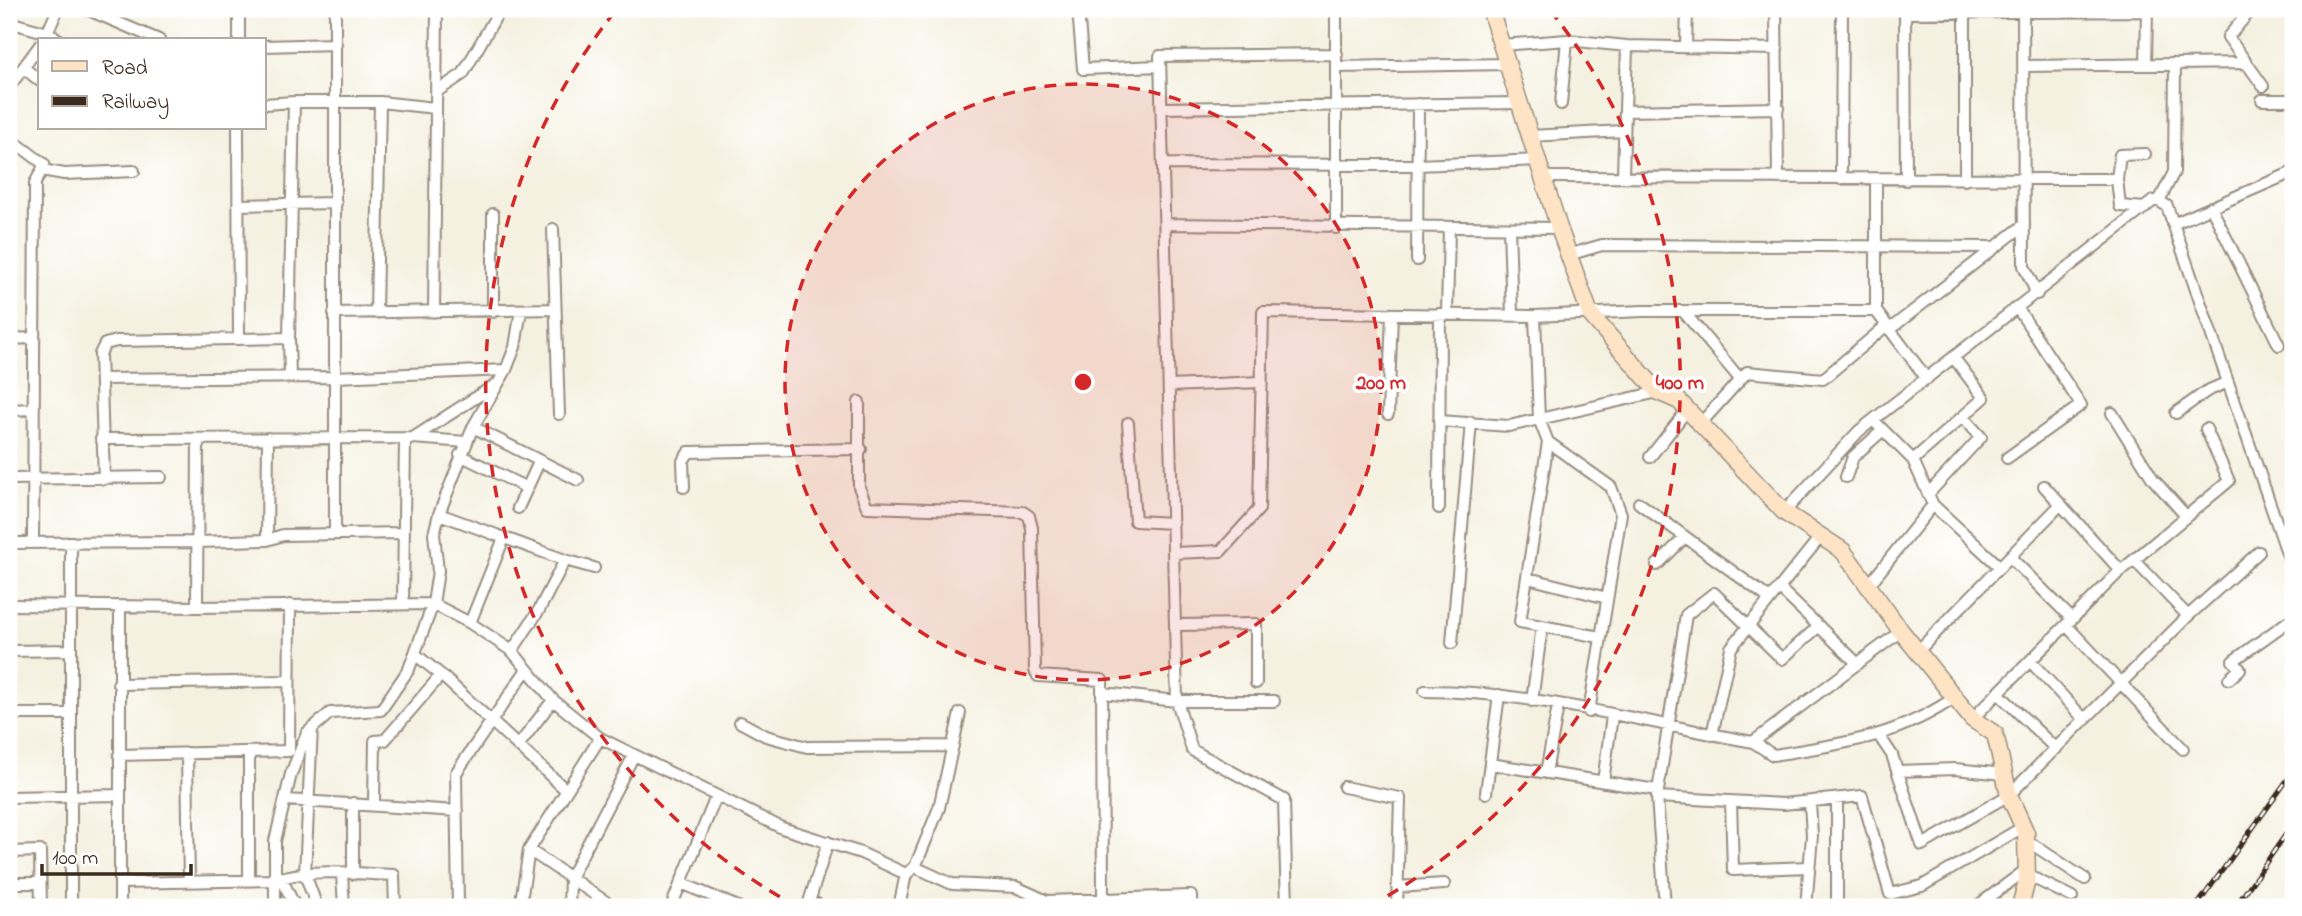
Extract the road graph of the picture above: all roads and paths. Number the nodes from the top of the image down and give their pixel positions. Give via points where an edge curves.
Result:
1 (58, 9) edge
2 (86, 9) edge
3 (239, 9) edge
4 (335, 9) edge
5 (437, 9) edge
6 (500, 9) edge
7 (1078, 9) edge
8 (1336, 9) edge
9 (1490, 9) edge
10 (1687, 9) edge
11 (1776, 9) edge
12 (1842, 9) edge
13 (2252, 9) edge
14 (2023, 10) edge
15 (2085, 10) edge
16 (2147, 10) edge
17 (1905, 11) edge
18 (1965, 11) edge
19 (9, 22) edge
20 (46, 37) edge
21 (154, 38) edge
22 (239, 38) edge
23 (1567, 40) junction
24 (336, 44) junction
25 (1502, 45) junction
26 (1686, 45) junction
27 (266, 46) edge
28 (1627, 46) junction
29 (38, 49) edge
30 (1777, 49) junction
31 (1337, 54) junction
32 (2247, 63) junction
33 (1508, 64) junction
34 (2146, 64) junction
35 (2175, 64) junction
36 (1160, 66) junction
37 (2025, 66) junction
38 (1337, 67) junction
39 (24, 68) junction
40 (38, 80) edge
41 (2263, 86) dead end
42 (9, 88) edge
43 (436, 92) junction
44 (336, 100) junction
45 (2262, 100) dead end
46 (2293, 100) edge
47 (294, 102) junction
48 (380, 102) junction
49 (1519, 103) junction
50 (266, 104) edge
51 (1418, 104) junction
52 (1561, 104) dead end
53 (1338, 105) junction
54 (435, 108) junction
55 (1162, 108) junction
56 (1778, 108) junction
57 (1625, 111) junction
58 (237, 130) edge
59 (1624, 131) junction
60 (1530, 136) junction
61 (9, 146) edge
62 (2145, 153) dead end
63 (1539, 160) junction
64 (1163, 164) junction
65 (1417, 165) junction
66 (1336, 166) junction
67 (43, 170) junction
68 (134, 171) dead end
69 (2293, 172) edge
70 (1623, 175) junction
71 (1545, 177) junction
72 (1778, 178) junction
73 (1841, 179) junction
74 (2117, 179) junction
75 (1876, 180) junction
76 (1906, 180) junction
77 (1965, 180) junction
78 (2023, 180) junction
79 (2159, 201) junction
80 (336, 203) junction
81 (292, 204) junction
82 (238, 205) junction
83 (2145, 208) junction
84 (2211, 208) junction
85 (494, 214) dead end
86 (1165, 224) junction
87 (2173, 224) junction
88 (2024, 225) junction
89 (1336, 228) junction
90 (1417, 228) junction
91 (1449, 228) junction
92 (1509, 228) junction
93 (1559, 228) junction
94 (553, 229) dead end
95 (1876, 247) junction
96 (1995, 247) junction
97 (1568, 255) junction
98 (1416, 260) dead end
99 (2037, 294) junction
100 (555, 309) junction
101 (2018, 309) junction
102 (521, 310) junction
103 (1683, 310) junction
104 (1876, 311) junction
105 (434, 312) junction
106 (493, 312) junction
107 (334, 313) junction
108 (376, 313) junction
109 (1444, 314) junction
110 (1512, 314) junction
111 (1590, 314) junction
112 (1392, 315) junction
113 (1535, 316) junction
114 (1888, 327) junction
115 (33, 338) junction
116 (289, 338) junction
117 (9, 339) edge
118 (239, 339) junction
119 (2279, 345) dead end
120 (1954, 358) junction
121 (506, 370) junction
122 (335, 377) junction
123 (290, 378) junction
124 (101, 379) junction
125 (1740, 379) junction
126 (1927, 379) junction
127 (1260, 382) junction
128 (2228, 382) junction
129 (498, 383) junction
130 (1170, 386) junction
131 (1658, 392) junction
132 (859, 402) dead end
133 (9, 410) edge
134 (33, 410) junction
135 (1688, 410) junction
136 (2176, 413) dead end
137 (559, 414) dead end
138 (1388, 414) dead end
139 (2112, 414) dead end
140 (1963, 417) junction
141 (1539, 419) junction
142 (1873, 420) junction
143 (1439, 421) junction
144 (1471, 422) junction
145 (1128, 423) dead end
146 (1701, 423) junction
147 (473, 427) junction
148 (2206, 429) dead end
149 (1883, 430) junction
150 (268, 438) junction
151 (335, 438) junction
152 (409, 438) junction
153 (101, 439) junction
154 (198, 439) junction
155 (466, 442) junction
156 (1548, 442) junction
157 (861, 449) junction
158 (460, 455) junction
159 (1650, 457) dead end
160 (2007, 458) dead end
161 (1913, 460) junction
162 (539, 462) junction
163 (161, 477) dead end
164 (1846, 477) dead end
165 (32, 478) junction
166 (9, 479) edge
167 (104, 479) junction
168 (579, 480) dead end
169 (2044, 486) dead end
170 (684, 487) dead end
171 (527, 488) junction
172 (1931, 500) junction
173 (1639, 503) dead end
174 (2061, 504) junction
175 (518, 508) dead end
176 (1438, 508) dead end
177 (1784, 512) junction
178 (439, 514) junction
179 (2186, 516) junction
180 (1173, 523) junction
181 (335, 533) junction
182 (404, 533) junction
183 (1821, 536) junction
184 (1685, 537) junction
185 (503, 538) junction
186 (267, 540) junction
187 (71, 542) junction
188 (198, 542) junction
189 (9, 543) edge
190 (33, 543) junction
191 (2259, 552) dead end
192 (1174, 553) junction
193 (2010, 557) junction
194 (565, 560) junction
195 (2134, 560) junction
196 (1657, 565) dead end
197 (2000, 567) junction
198 (594, 568) dead end
199 (2293, 570) edge
200 (2121, 571) junction
201 (1528, 578) junction
202 (1868, 586) junction
203 (1779, 588) junction
204 (1606, 598) junction
205 (1770, 598) junction
206 (403, 603) junction
207 (433, 604) junction
208 (9, 605) edge
209 (290, 605) junction
210 (70, 606) junction
211 (120, 607) junction
212 (197, 607) junction
213 (2189, 616) junction
214 (2293, 618) edge
215 (2069, 622) junction
216 (470, 623) junction
217 (1175, 625) junction
218 (1542, 626) junction
219 (1748, 626) junction
220 (1819, 626) junction
221 (1900, 631) junction
222 (1601, 637) junction
223 (1452, 643) dead end
224 (9, 650) edge
225 (70, 650) junction
226 (512, 651) junction
227 (1918, 651) junction
228 (415, 654) junction
229 (2030, 661) junction
230 (1858, 664) junction
231 (527, 669) junction
232 (441, 675) junction
233 (2229, 679) dead end
234 (289, 681) junction
235 (1256, 683) dead end
236 (2121, 683) junction
237 (118, 684) junction
238 (1425, 691) dead end
239 (1103, 693) junction
240 (1998, 693) junction
241 (1499, 695) junction
242 (1957, 696) junction
243 (553, 700) junction
244 (1177, 701) junction
245 (1274, 701) dead end
246 (1532, 701) junction
247 (1558, 706) junction
248 (1588, 712) junction
249 (960, 713) dead end
250 (9, 714) edge
251 (69, 714) junction
252 (1612, 716) junction
253 (1972, 719) junction
254 (2085, 720) junction
255 (491, 722) junction
256 (740, 722) dead end
257 (1668, 727) junction
258 (312, 728) junction
259 (1712, 735) junction
260 (1880, 737) junction
261 (600, 738) junction
262 (1753, 742) junction
263 (518, 746) junction
264 (953, 746) junction
265 (2056, 749) junction
266 (2183, 749) dead end
267 (249, 752) junction
268 (187, 753) junction
269 (119, 755) junction
270 (634, 755) junction
271 (1490, 764) junction
272 (1898, 771) junction
273 (1546, 773) junction
274 (2004, 774) junction
275 (1603, 782) junction
276 (1344, 787) dead end
277 (566, 790) junction
278 (1486, 793) dead end
279 (1657, 794) junction
280 (119, 795) junction
281 (71, 796) junction
282 (2009, 796) junction
283 (9, 797) edge
284 (716, 797) junction
285 (1837, 799) junction
286 (286, 800) junction
287 (309, 801) junction
288 (1731, 802) junction
289 (1810, 802) junction
290 (353, 803) junction
291 (374, 803) junction
292 (457, 811) junction
293 (2024, 833) junction
294 (828, 842) junction
295 (529, 850) junction
296 (9, 852) edge
297 (1809, 867) junction
298 (910, 871) junction
299 (2026, 873) junction
300 (305, 874) junction
301 (347, 874) junction
302 (278, 878) junction
303 (570, 878) junction
304 (2085, 879) dead end
305 (249, 880) junction
306 (189, 882) junction
307 (9, 883) edge
308 (40, 883) junction
309 (120, 883) junction
310 (681, 883) junction
311 (1444, 884) dead end
312 (1397, 887) junction
313 (2072, 897) dead end
314 (1103, 899) junction
315 (41, 907) edge
316 (71, 907) edge
317 (120, 907) edge
318 (275, 907) edge
319 (295, 907) edge
320 (317, 907) edge
321 (344, 907) edge
322 (395, 907) edge
323 (458, 907) edge
324 (520, 907) edge
325 (569, 907) edge
326 (609, 907) edge
327 (671, 907) edge
328 (738, 907) edge
329 (816, 907) edge
330 (899, 907) edge
331 (1191, 907) edge
332 (1287, 907) edge
333 (1397, 907) edge
334 (1665, 907) edge
335 (1806, 907) edge
336 (1837, 907) edge
337 (1976, 907) edge
338 (2020, 907) edge

1 - 20 street
2 - 21 street
3 - 22 street
4 - 24 street
5 - 43 street
6 - 43 street via 463,74
7 - 36 street via 1083,69
8 - 31 street
9 - 25 street
10 - 26 street
11 - 30 street
12 - 73 street
13 - 32 street via 2228,37
14 - 15 street
14 - 18 street
14 - 37 street
15 - 16 street
16 - 34 street
17 - 18 street
17 - 76 street
18 - 77 street
19 - 20 street
23 - 25 street
23 - 28 street
23 - 52 street
24 - 27 street
24 - 44 street
25 - 33 street
26 - 28 street
26 - 30 street
28 - 57 street
29 - 39 street
30 - 56 street
31 - 36 street via 1160,56
31 - 38 street
32 - 35 street
32 - 41 street
33 - 38 street
33 - 49 street
34 - 35 street
34 - 37 street
35 - 79 street via 2174,172
36 - 55 street
37 - 78 street
38 - 53 street
39 - 40 street
39 - 42 street
43 - 54 street
44 - 47 street
44 - 48 street
44 - 80 street
45 - 46 street
47 - 50 street
47 - 81 street
48 - 54 street
48 - 108 street
49 - 51 street
49 - 60 street
51 - 53 street
51 - 65 street
53 - 55 street
53 - 66 street
54 - 105 street
55 - 64 street
56 - 57 street
56 - 72 street
57 - 59 street
58 - 82 street
59 - 60 street
59 - 70 street
60 - 63 street
61 - 67 street via 22,146 44,164
62 - 74 street via 2120,155
63 - 65 street
63 - 71 street
64 - 66 street
64 - 86 street
65 - 66 street
65 - 90 street
66 - 89 street
67 - 68 street via 64,174
67 - 115 street via 35,183
69 - 84 street
70 - 71 street
70 - 72 street
71 - 93 street
72 - 73 street
73 - 75 street
74 - 78 street
74 - 83 street via 2120,206
75 - 76 street
75 - 95 street
76 - 77 street
77 - 78 street
78 - 88 street
79 - 83 street
79 - 87 street via 2167,206
80 - 81 street
80 - 107 street
81 - 82 street
81 - 116 street
82 - 118 street
83 - 99 street
84 - 87 street
84 - 119 street
85 - 106 street
86 - 89 street
86 - 130 street
87 - 128 street
88 - 96 street
88 - 99 street via 2024,266
89 - 90 street
90 - 91 street
90 - 98 street
91 - 92 street
91 - 109 street
92 - 93 street
92 - 110 street
93 - 97 street
94 - 100 street
95 - 96 street
95 - 97 street via 1602,245
95 - 104 street
96 - 114 street
97 - 111 street
99 - 101 street
100 - 102 street
100 - 137 street
101 - 120 street
101 - 160 street via 2081,405
102 - 106 street
102 - 121 street
103 - 104 street
103 - 111 street
103 - 125 street
104 - 114 street
105 - 106 street
105 - 108 street
107 - 108 street
107 - 122 street
109 - 110 street
109 - 112 street
109 - 143 street
110 - 113 street
111 - 113 street
111 - 131 street
112 - 127 street via 1263,312
112 - 138 street
113 - 141 street
114 - 125 street via 1823,379 1746,372
114 - 126 street
115 - 117 street
115 - 134 street
116 - 118 street
116 - 123 street
118 - 124 street via 111,341 100,354
120 - 126 street
120 - 140 street via 1984,398
121 - 122 street
121 - 129 street
122 - 123 street
122 - 151 street
123 - 124 street
124 - 153 street
125 - 146 street
126 - 142 street
127 - 130 street
127 - 192 street via 1259,509 1221,551
128 - 136 street
128 - 199 street
129 - 147 street
129 - 152 street
130 - 180 street
131 - 135 street
131 - 141 street
132 - 157 street
133 - 134 street
134 - 165 street
135 - 146 street
135 - 159 street
139 - 179 street via 2153,479
140 - 161 street
140 - 172 street via 1981,437
141 - 144 street via 1509,426
141 - 156 street
142 - 149 street
142 - 177 street
143 - 144 street
143 - 176 street
144 - 223 street
145 - 180 street via 1135,521
146 - 177 street
147 - 155 street
147 - 162 street
148 - 179 street via 2229,481
149 - 161 street
149 - 164 street via 1853,457
150 - 151 street
150 - 154 street
150 - 186 street
151 - 152 street
151 - 181 street
152 - 155 street
152 - 182 street
153 - 154 street
153 - 167 street
154 - 188 street
155 - 158 street
156 - 201 street
156 - 204 street via 1611,487 1621,514
157 - 170 street via 689,452 683,461
157 - 239 street via 859,487 867,507 1023,512 1029,516 1035,670 1048,679 1102,680
158 - 171 street
158 - 178 street
161 - 172 street
162 - 168 street
162 - 171 street
163 - 167 street
165 - 166 street
165 - 167 street
165 - 190 street
169 - 174 street
171 - 175 street
172 - 197 street
172 - 202 street
173 - 184 street
174 - 193 street
174 - 200 street
177 - 183 street
178 - 185 street
178 - 207 street via 434,534 438,571
179 - 195 street
180 - 192 street
181 - 182 street
181 - 186 street
182 - 206 street
183 - 202 street via 1843,551
183 - 203 street
184 - 196 street
184 - 205 street
185 - 194 street
185 - 216 street
186 - 188 street
187 - 188 street
187 - 190 street
187 - 210 street
188 - 212 street
189 - 190 street
191 - 213 street
192 - 217 street
193 - 197 street
193 - 215 street
194 - 198 street
194 - 226 street
195 - 200 street
195 - 213 street
197 - 227 street
200 - 215 street
201 - 204 street
201 - 218 street via 1520,622
202 - 221 street
203 - 205 street
203 - 220 street
204 - 222 street
205 - 219 street
206 - 207 street
206 - 209 street
207 - 216 street
207 - 228 street
208 - 210 street
209 - 212 street
209 - 234 street
210 - 211 street
210 - 225 street
211 - 212 street
211 - 237 street
213 - 236 street
214 - 233 street via 2234,661 2240,669
215 - 229 street
215 - 236 street
216 - 226 street
217 - 235 street via 1256,624
217 - 244 street
218 - 222 street
218 - 246 street
219 - 220 street via 1782,659
219 - 257 street via 1714,593 1686,615
219 - 259 street via 1731,648
220 - 230 street
221 - 227 street
221 - 230 street
222 - 248 street
224 - 225 street
225 - 251 street
226 - 231 street
227 - 242 street
228 - 232 street
228 - 258 street via 381,710 330,713
229 - 240 street
229 - 254 street
230 - 262 street
231 - 243 street
231 - 255 street
232 - 255 street
232 - 291 street via 385,740 375,741
234 - 237 street
234 - 267 street via 289,751
236 - 254 street
236 - 266 street
237 - 269 street
238 - 241 street
239 - 244 street
239 - 314 street
240 - 253 street
240 - 265 street
241 - 246 street
241 - 271 street
242 - 253 street
242 - 260 street via 1933,713
243 - 261 street
243 - 263 street
244 - 245 street
244 - 332 street via 1192,750 1284,800
246 - 247 street
247 - 248 street
247 - 273 street
248 - 252 street
249 - 264 street
250 - 251 street
251 - 281 street
252 - 257 street
252 - 275 street
253 - 274 street via 1995,734
254 - 265 street
255 - 263 street
255 - 292 street via 456,773
256 - 264 street via 766,736 807,747
257 - 259 street
257 - 279 street
258 - 286 street via 291,774
258 - 287 street
259 - 262 street
260 - 262 street via 1773,755
260 - 272 street
261 - 270 street
261 - 277 street
263 - 277 street
264 - 298 street via 939,808
265 - 282 street
267 - 268 street
267 - 305 street
268 - 269 street
268 - 306 street
269 - 280 street
270 - 284 street
270 - 303 street
271 - 273 street
271 - 278 street
272 - 274 street via 1955,769
272 - 282 street via 1922,845
273 - 275 street
274 - 282 street
275 - 279 street
276 - 312 street via 1400,798
277 - 295 street
279 - 288 street
279 - 334 street
280 - 281 street
280 - 309 street
281 - 283 street
281 - 316 street
282 - 293 street
284 - 294 street via 782,828
284 - 310 street
285 - 289 street
285 - 293 street via 1862,796 1890,894 1922,886
285 - 336 street
286 - 287 street
286 - 302 street via 275,841
287 - 290 street
287 - 300 street
288 - 289 street
288 - 297 street via 1733,870
289 - 297 street
290 - 291 street
290 - 301 street
291 - 292 street
292 - 323 street
293 - 299 street
293 - 304 street
294 - 298 street
294 - 329 street via 809,902
295 - 303 street
295 - 324 street
296 - 308 street via 40,851
297 - 335 street
298 - 314 street via 952,884 1016,887 1048,901
298 - 330 street
299 - 313 street
299 - 337 street
299 - 338 street
300 - 301 street
300 - 302 street
300 - 320 street
301 - 321 street
301 - 322 street via 394,875
302 - 305 street
302 - 318 street
302 - 319 street
303 - 325 street
303 - 326 street
305 - 306 street
306 - 309 street
307 - 308 street
308 - 315 street
309 - 317 street
310 - 327 street
310 - 328 street
311 - 312 street
312 - 333 street
314 - 331 street via 1191,896

